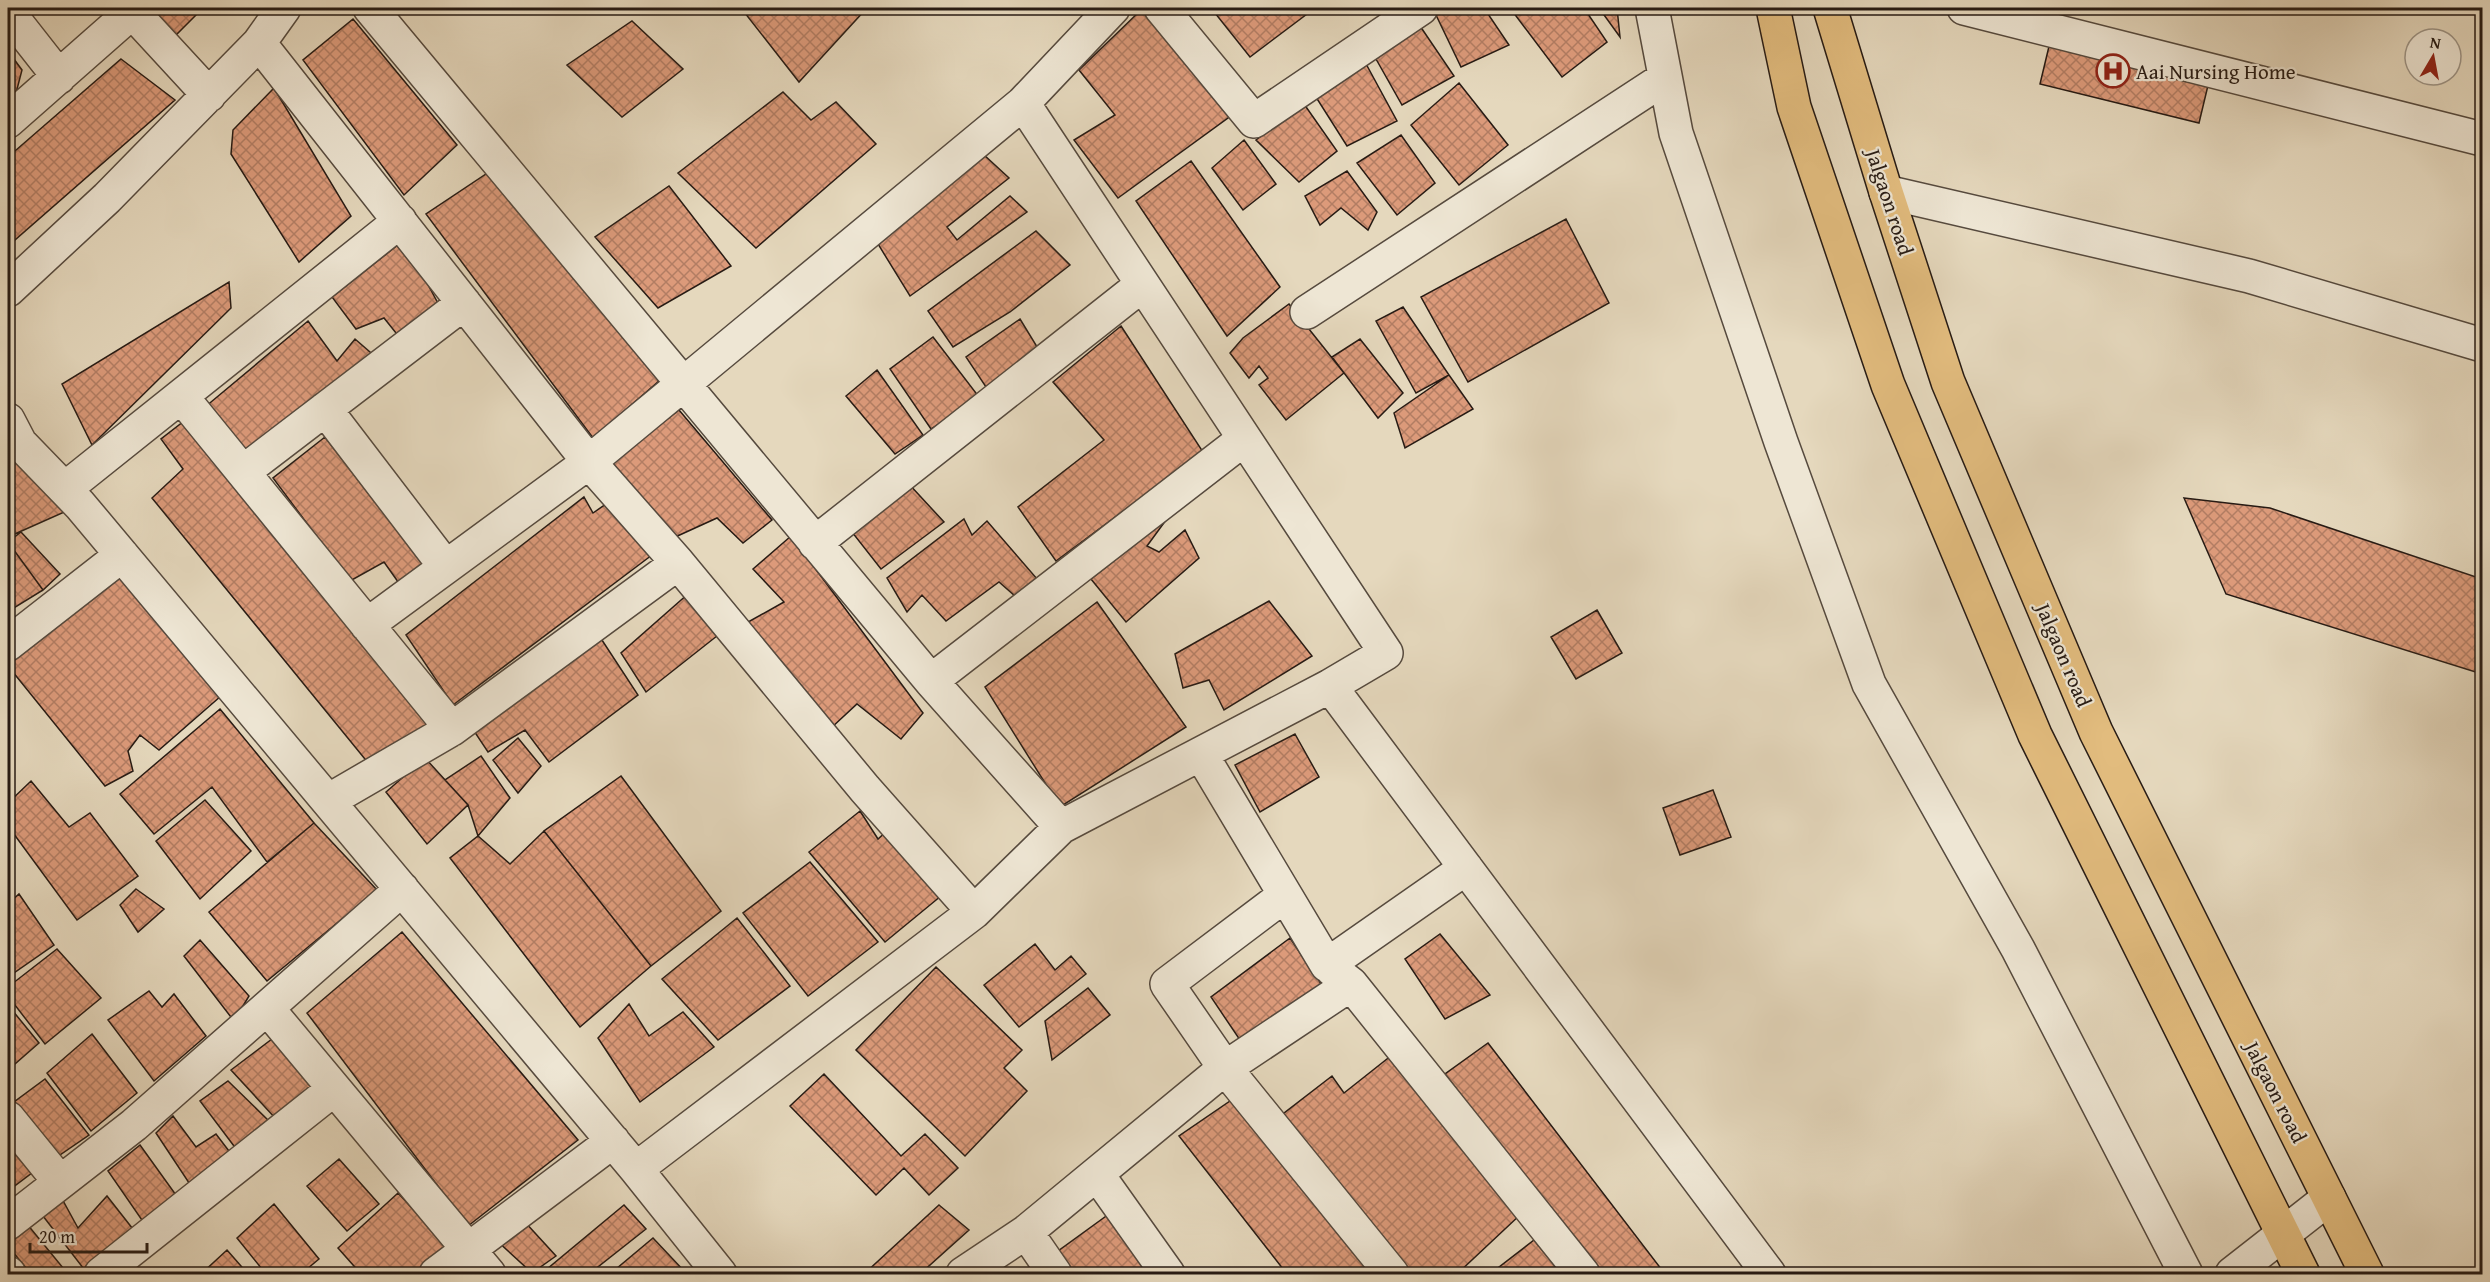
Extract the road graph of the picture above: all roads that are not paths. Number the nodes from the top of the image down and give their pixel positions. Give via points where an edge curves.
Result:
1 (284, 8) edge
2 (370, 8) edge
3 (1113, 8) edge
4 (1161, 8) edge
5 (1421, 8) edge
6 (1652, 8) edge
7 (1773, 8) edge
8 (1830, 8) edge
9 (1964, 8) edge
10 (8, 12) edge
11 (260, 43) junction
12 (59, 77) junction
13 (1665, 78) junction
14 (208, 95) junction
15 (1023, 103) junction
16 (8, 121) edge
17 (2482, 139) edge
18 (1886, 192) junction
19 (400, 221) junction
20 (1142, 285) junction
21 (8, 290) edge
22 (464, 303) junction
23 (1307, 312) dead end
24 (2482, 345) edge
25 (683, 385) junction
26 (181, 396) junction
27 (325, 409) junction
28 (8, 420) edge
29 (1244, 439) junction
30 (589, 462) junction
31 (243, 472) junction
32 (66, 488) junction
33 (815, 543) junction
34 (122, 555) junction
35 (678, 563) junction
36 (445, 566) junction
37 (367, 625) junction
38 (8, 644) edge
39 (931, 681) junction
40 (1330, 686) junction
41 (452, 729) junction
42 (1201, 754) junction
43 (328, 801) junction
44 (1061, 827) junction
45 (1466, 868) junction
46 (402, 890) junction
47 (1286, 896) junction
48 (974, 912) junction
49 (1339, 974) junction
50 (267, 1008) junction
51 (1225, 1068) junction
52 (334, 1089) junction
53 (8, 1118) edge
54 (613, 1141) junction
55 (636, 1169) junction
56 (1097, 1174) junction
57 (60, 1182) junction
58 (2329, 1198) junction
59 (8, 1223) edge
60 (1026, 1232) junction
61 (2283, 1234) junction
62 (468, 1249) junction
63 (101, 1275) edge
64 (436, 1275) edge
65 (489, 1275) edge
66 (720, 1275) edge
67 (963, 1275) edge
68 (1055, 1275) edge
69 (1168, 1275) edge
70 (1392, 1275) edge
71 (1583, 1275) edge
72 (1769, 1275) edge
73 (2186, 1275) edge
74 (2232, 1275) edge
75 (2303, 1275) edge
76 (2367, 1275) edge

1 - 11 street
2 - 25 street
3 - 15 street
4 - 5 street via 1254,121
6 - 13 street
7 - 61 highway via 1794,107 1888,385 2035,735
8 - 18 highway, Jalgaon road
9 - 17 street
10 - 12 street
11 - 14 street
11 - 19 street
12 - 14 street via 132,15
12 - 16 street
13 - 23 street
13 - 73 street via 1680,144 1781,442 1869,684 2019,950
14 - 21 street via 107,198
15 - 20 street
15 - 25 street
18 - 24 street via 2249,276
18 - 58 highway, Jalgaon road via 1948,382 2096,732
19 - 22 street
19 - 26 street
20 - 29 street
20 - 33 street
22 - 27 street
22 - 30 street
25 - 30 street
25 - 33 street
26 - 31 street
26 - 32 street
27 - 31 street
27 - 36 street
28 - 32 street via 20,443
29 - 39 street
29 - 40 street via 1386,653
30 - 35 street
30 - 36 street
31 - 37 street
32 - 34 street
33 - 39 street
34 - 38 street
34 - 43 street
35 - 41 street
35 - 48 street
36 - 37 street
37 - 41 street
39 - 44 street
40 - 42 street
40 - 45 street
41 - 43 street
42 - 44 street
42 - 47 street
43 - 46 street
44 - 48 street
45 - 49 street
45 - 72 street
46 - 50 street
46 - 54 street
47 - 49 street
47 - 51 street via 1167,984
48 - 55 street
49 - 51 street
49 - 71 street
50 - 52 street
50 - 57 street via 134,1125
51 - 56 street
51 - 70 street
52 - 62 street
52 - 63 street
53 - 57 street
54 - 55 street
54 - 62 street
55 - 66 street
56 - 60 street
56 - 69 street
57 - 59 street
58 - 61 street
58 - 76 highway, Jalgaon road
60 - 67 street
60 - 68 street
61 - 74 street
61 - 75 highway
62 - 64 street
62 - 65 street

